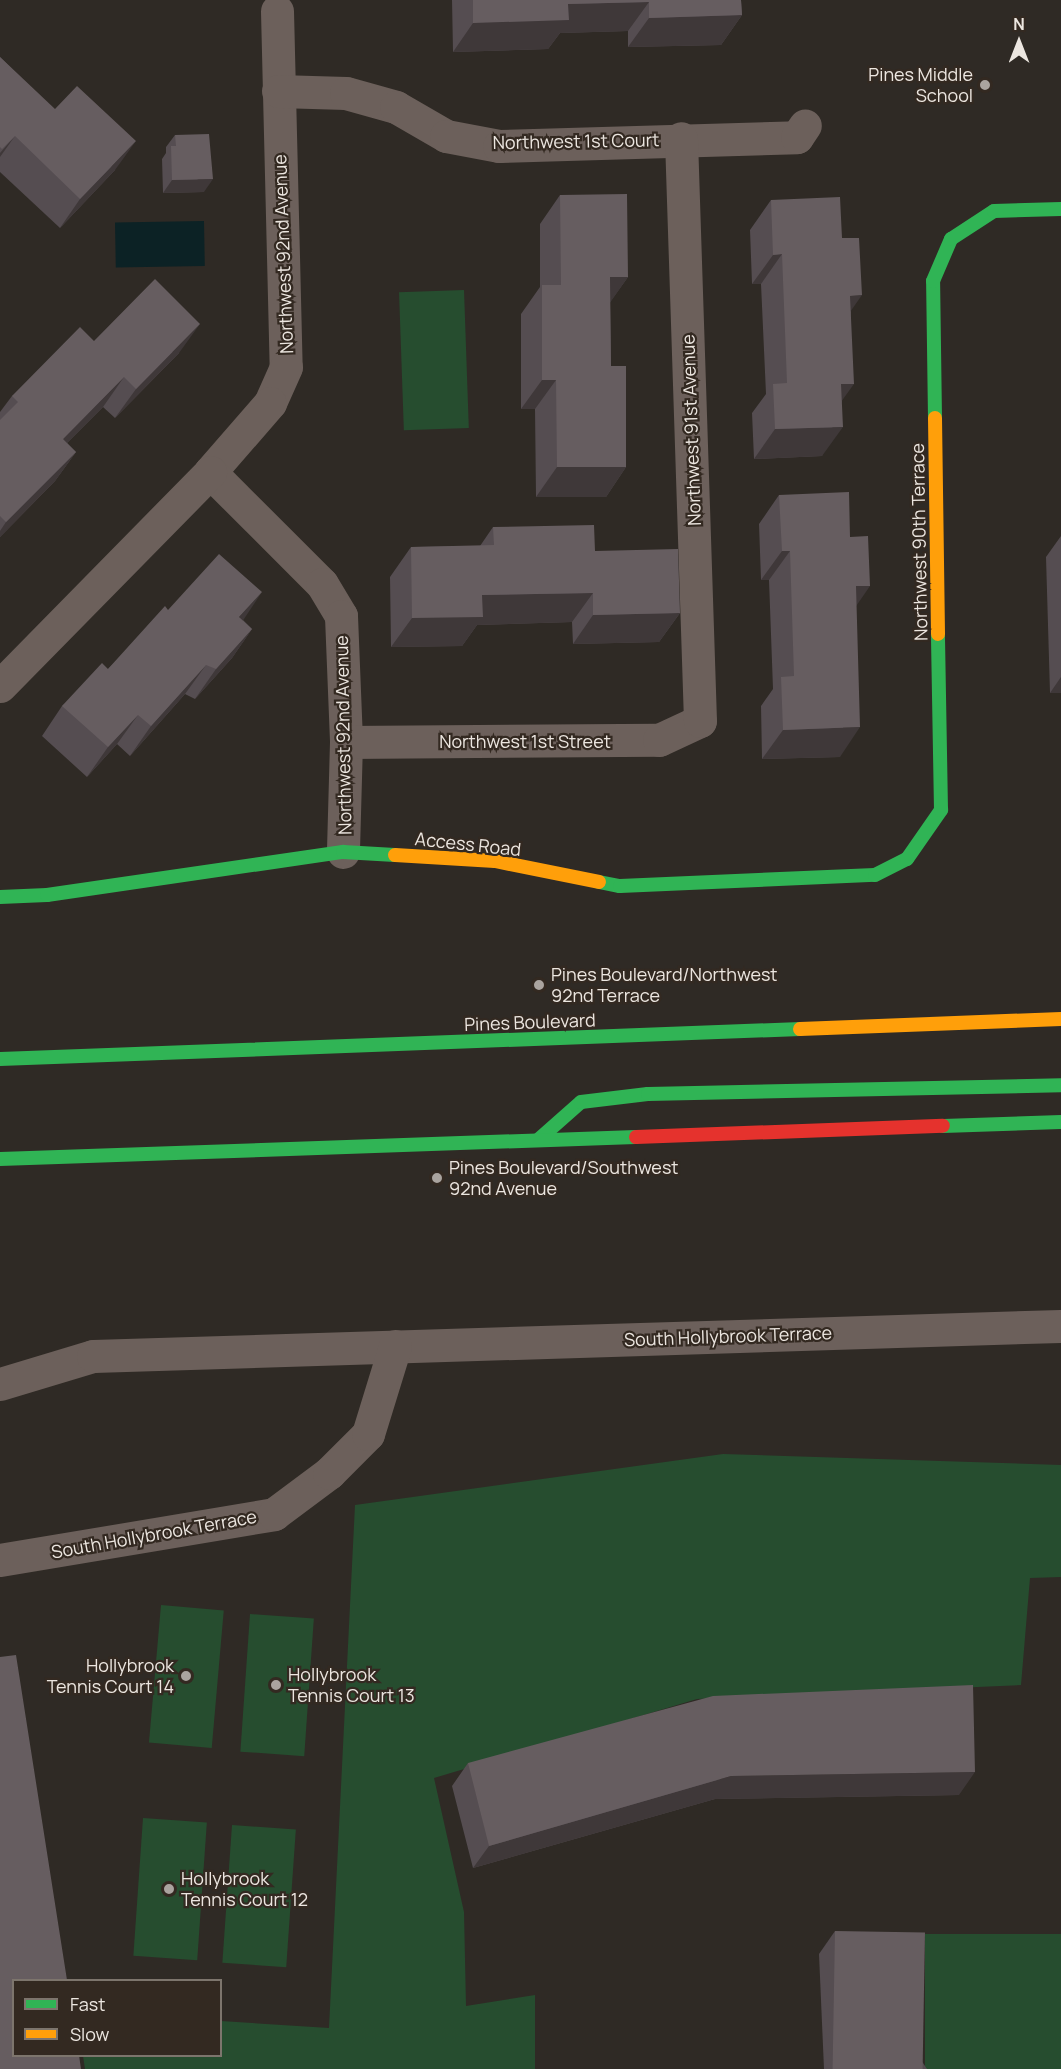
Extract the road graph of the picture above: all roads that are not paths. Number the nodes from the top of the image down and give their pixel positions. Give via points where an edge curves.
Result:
1 (277, 11) dead end
2 (278, 91) junction
3 (805, 125) dead end
4 (681, 138) junction
5 (1061, 209) edge
6 (210, 472) junction
7 (0, 686) edge
8 (700, 721) joint
9 (346, 742) junction
10 (922, 842) joint
11 (344, 852) junction
12 (0, 897) edge
13 (1061, 1019) edge
14 (0, 1059) edge
15 (1061, 1085) edge
16 (1061, 1122) edge
17 (538, 1140) junction
18 (0, 1160) edge
19 (1061, 1326) edge
20 (395, 1346) junction
21 (0, 1384) edge
22 (0, 1560) edge

1 - 2 street, Northwest 92nd Avenue
2 - 4 street, Northwest 1st Court via 346,93 396,107 446,136 499,146
2 - 6 street, Northwest 92nd Avenue via 286,367 270,403
3 - 4 street, Northwest 1st Court via 797,137
4 - 8 street, Northwest 91st Avenue
5 - 10 main road, Northwest 90th Terrace via 994,211 951,239 933,281 941,810
6 - 7 street
6 - 9 street, Northwest 92nd Avenue via 322,584 341,616
8 - 9 street, Northwest 1st Street via 659,740
9 - 11 street, Northwest 92nd Avenue
10 - 11 main road, Access Road via 907,859 875,875 620,886 495,861
11 - 12 main road, Access Road via 233,865 47,895
13 - 14 main road, Pines Boulevard
15 - 17 main road via 648,1094 581,1102
16 - 17 main road
17 - 18 main road
19 - 20 street, South Hollybrook Terrace
20 - 21 street, South Hollybrook Terrace via 93,1356
20 - 22 street, South Hollybrook Terrace via 368,1434 329,1473 274,1514

